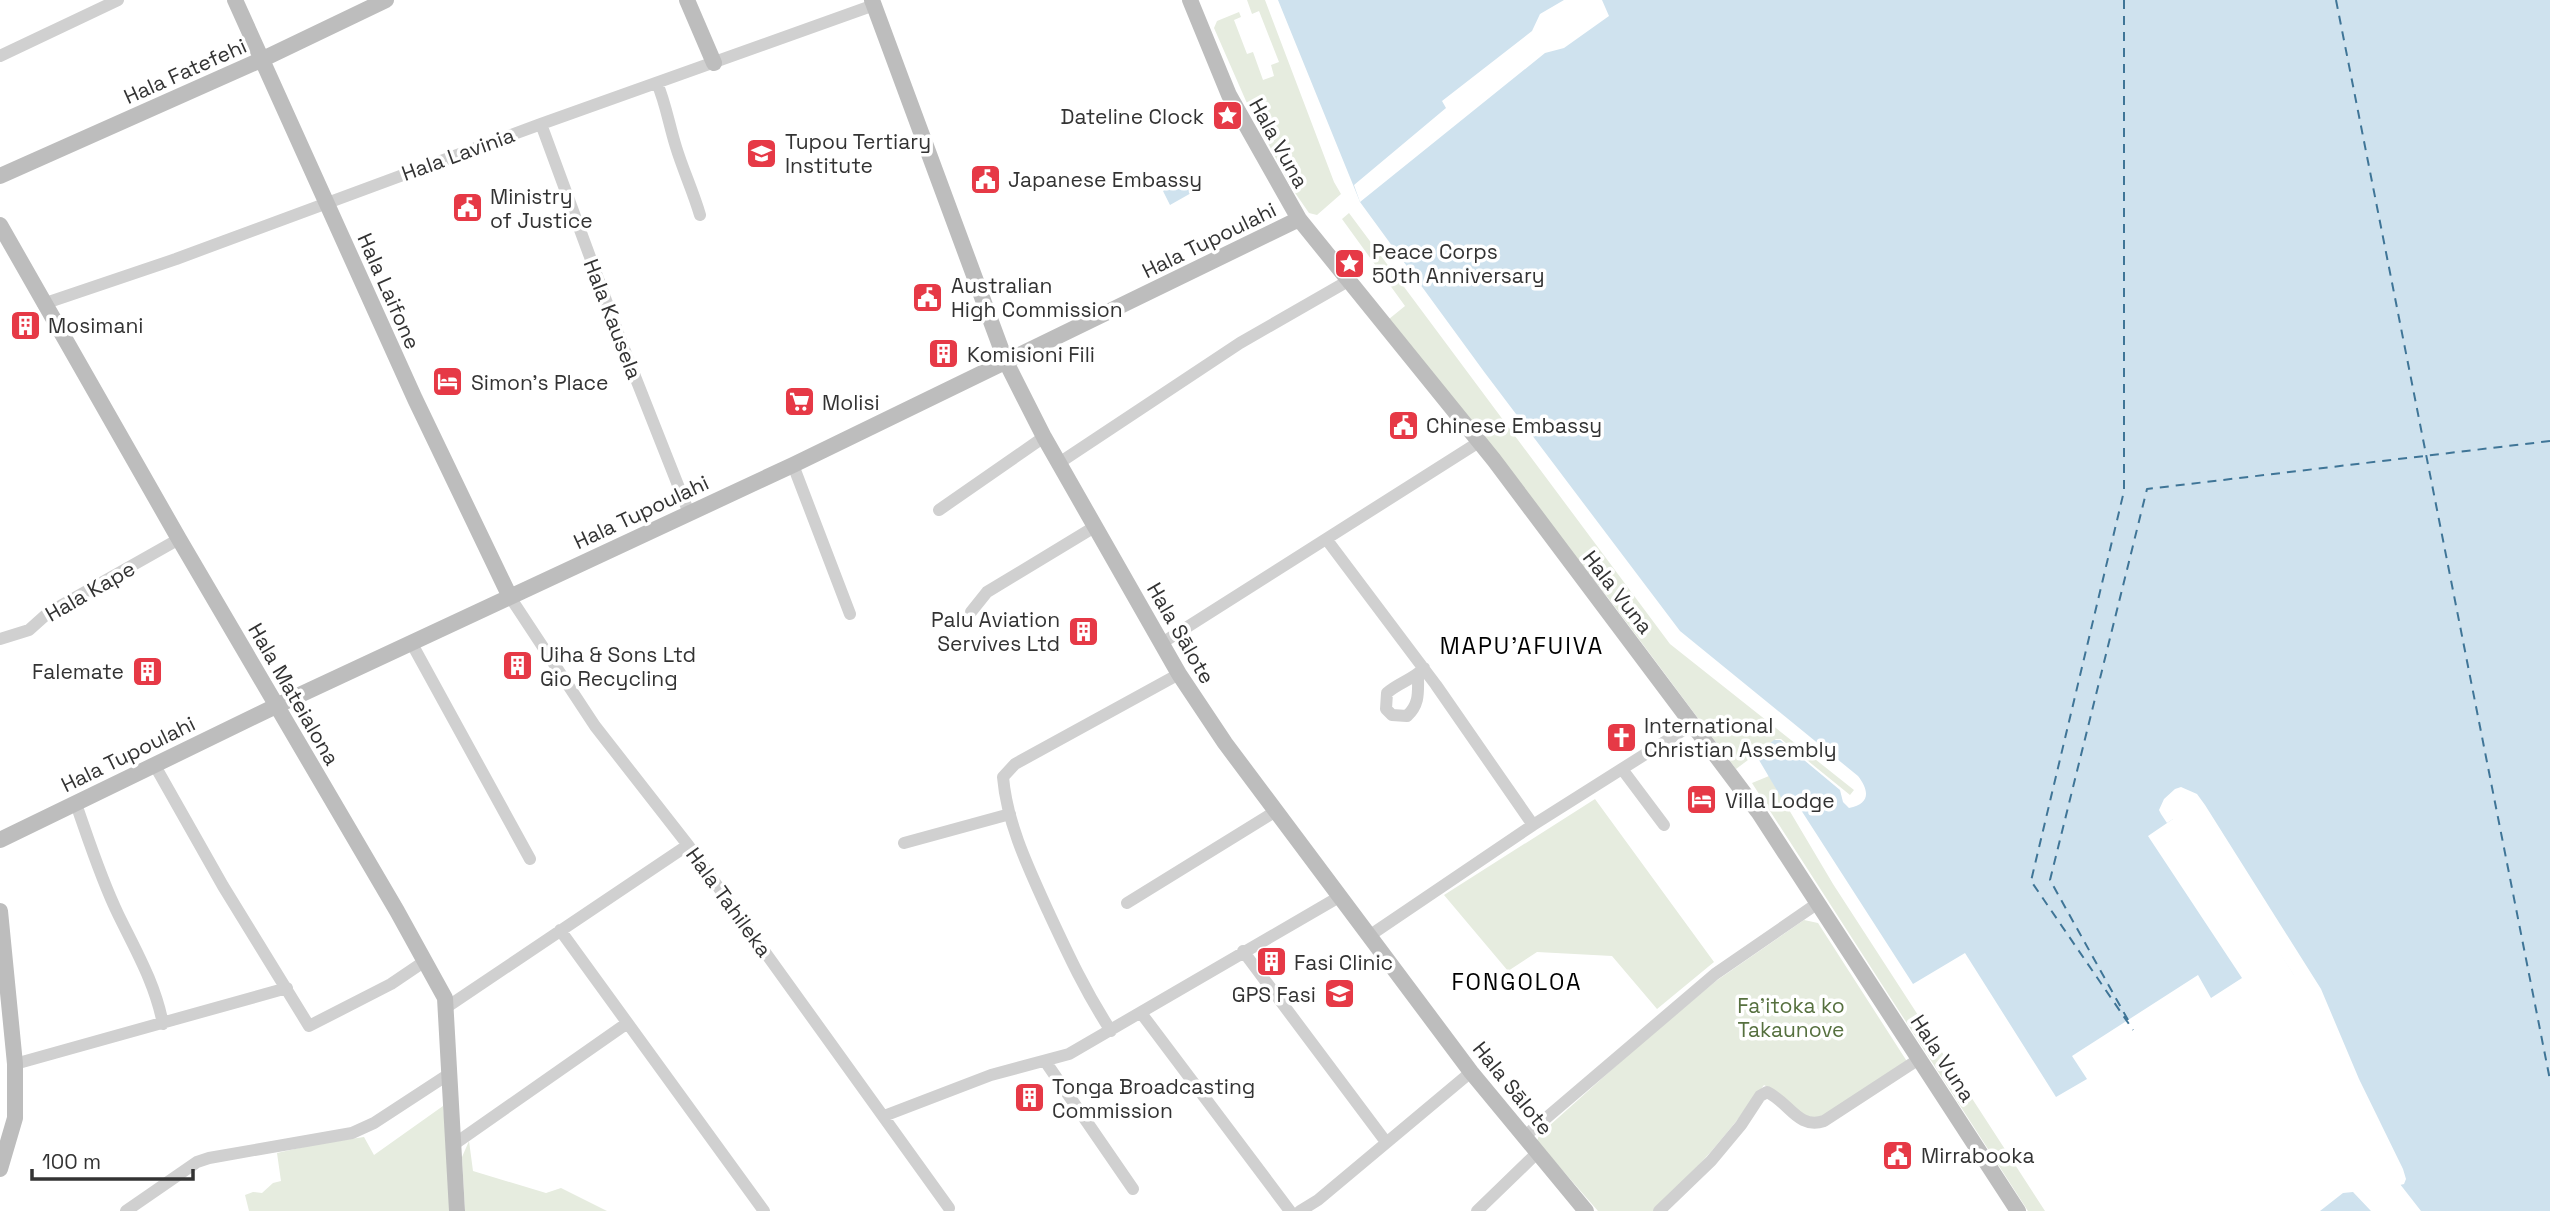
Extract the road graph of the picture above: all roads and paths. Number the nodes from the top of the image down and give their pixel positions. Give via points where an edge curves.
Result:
1 (118, 0) edge
2 (235, 0) edge
3 (386, 0) edge
4 (687, 0) edge
5 (1190, 0) edge
6 (873, 2) edge
7 (0, 56) edge
8 (263, 59) junction
9 (714, 63) junction
10 (657, 83) junction
11 (541, 124) junction
12 (0, 176) edge
13 (327, 202) junction
14 (700, 215) dead end
15 (1299, 219) junction
16 (0, 225) edge
17 (1349, 281) junction
18 (43, 304) junction
19 (1006, 362) junction
20 (1044, 437) junction
21 (1479, 442) junction
22 (1059, 463) junction
23 (793, 465) junction
24 (939, 510) dead end
25 (689, 513) junction
26 (1096, 526) junction
27 (179, 539) junction
28 (1327, 540) junction
29 (510, 597) junction
30 (971, 612) dead end
31 (850, 614) dead end
32 (0, 639) edge
33 (1162, 643) junction
34 (412, 644) junction
35 (1179, 674) junction
36 (276, 706) junction
37 (1693, 724) junction
38 (155, 764) junction
39 (1622, 769) junction
40 (76, 804) junction
41 (1276, 811) junction
42 (1010, 814) junction
43 (1533, 825) junction
44 (1664, 825) dead end
45 (0, 840) edge
46 (904, 843) dead end
47 (688, 845) junction
48 (530, 859) dead end
49 (1339, 897) junction
50 (1127, 903) dead end
51 (1818, 903) junction
52 (0, 911) edge
53 (559, 930) junction
54 (1369, 936) junction
55 (1243, 951) junction
56 (425, 961) junction
57 (287, 988) junction
58 (444, 1009) junction
59 (1141, 1013) junction
60 (163, 1024) junction
61 (626, 1024) junction
62 (1111, 1031) junction
63 (1919, 1059) junction
64 (1045, 1060) junction
65 (15, 1064) junction
66 (1471, 1072) junction
67 (449, 1074) junction
68 (884, 1116) junction
69 (8, 1121) edge
70 (1524, 1137) junction
71 (1386, 1142) junction
72 (453, 1145) junction
73 (1537, 1153) junction
74 (0, 1169) edge
75 (1133, 1189) dead end
76 (948, 1208) dead end
77 (125, 1211) edge
78 (457, 1211) edge
79 (764, 1211) edge
80 (1290, 1211) edge
81 (1300, 1211) edge
82 (1477, 1211) edge
83 (1586, 1211) edge
84 (1659, 1211) edge
85 (2018, 1211) edge

1 - 7 street
2 - 8 main road, Hala Laifone
3 - 8 main road, Hala Fatefehi
4 - 9 main road
5 - 15 main road, Hala Vuna via 1229,95
6 - 9 street, Hala Lavinia
6 - 19 main road, Hala Sālote
8 - 12 main road, Hala Fatefehi
8 - 13 main road, Hala Laifone
9 - 10 street, Hala Lavinia
10 - 11 street, Hala Lavinia
10 - 14 street
11 - 13 street, Hala Lavinia
11 - 25 street, Hala Kausela
13 - 18 street, Hala Lavinia
13 - 29 main road, Hala Laifone
15 - 17 main road, Hala Vuna
15 - 19 main road, Hala Tupoulahi
16 - 18 main road, Hala Mateialona
17 - 21 main road, Hala Vuna
17 - 22 street via 1240,343
18 - 27 main road, Hala Mateialona
19 - 20 main road, Hala Sālote
19 - 23 main road, Hala Tupoulahi
20 - 22 main road, Hala Sālote
20 - 24 street
21 - 28 street
21 - 37 main road, Hala Vuna
22 - 26 main road, Hala Sālote
23 - 25 main road, Hala Tupoulahi
23 - 31 street
25 - 29 main road, Hala Tupoulahi
26 - 30 street via 987,592
26 - 33 main road, Hala Sālote
27 - 32 street, Hala Kape via 48,613 29,630
27 - 36 main road, Hala Mateialona
28 - 33 street
28 - 43 street
29 - 34 main road, Hala Tupoulahi
29 - 47 street, Hala Tahileka via 595,726
33 - 35 main road, Hala Sālote
34 - 36 main road, Hala Tupoulahi
34 - 48 street
35 - 41 main road, Hala Sālote
35 - 42 street via 1015,764 1003,777
36 - 38 main road, Hala Tupoulahi
36 - 56 main road, Hala Mateialona
37 - 39 street
37 - 51 main road, Hala Vuna
38 - 40 main road, Hala Tupoulahi
38 - 57 street
39 - 43 street
39 - 44 street
40 - 45 main road, Hala Tupoulahi
40 - 60 street via 98,868 146,967
41 - 49 main road, Hala Sālote
41 - 50 street
42 - 46 street
42 - 62 street via 1027,866 1086,993
43 - 54 street
47 - 53 street
47 - 68 street, Hala Tahileka
49 - 54 main road, Hala Sālote
49 - 55 street
51 - 63 main road, Hala Vuna
51 - 70 street via 1714,974
52 - 65 main road
53 - 58 street
53 - 61 street
54 - 66 main road, Hala Sālote
55 - 59 street
55 - 71 street
56 - 57 street via 309,1026
56 - 58 main road, Hala Mateialona via 445,998
57 - 60 street
58 - 67 main road, Hala Mateialona
59 - 62 street
59 - 80 street
60 - 65 street
61 - 72 street
61 - 79 street
62 - 64 street via 1069,1054
63 - 84 street via 1814,1124 1805,1122 1776,1096 1767,1092 1760,1096 1711,1161
63 - 85 main road, Hala Vuna
64 - 68 street via 991,1075
64 - 75 street
65 - 69 main road
66 - 70 main road, Hala Sālote
66 - 71 street
67 - 72 main road, Hala Mateialona
67 - 77 street via 352,1133 209,1158
68 - 76 street, Hala Tahileka
69 - 74 main road
70 - 73 main road, Hala Sālote
71 - 81 street
72 - 78 main road, Hala Mateialona
73 - 82 street
73 - 83 main road, Hala Sālote

